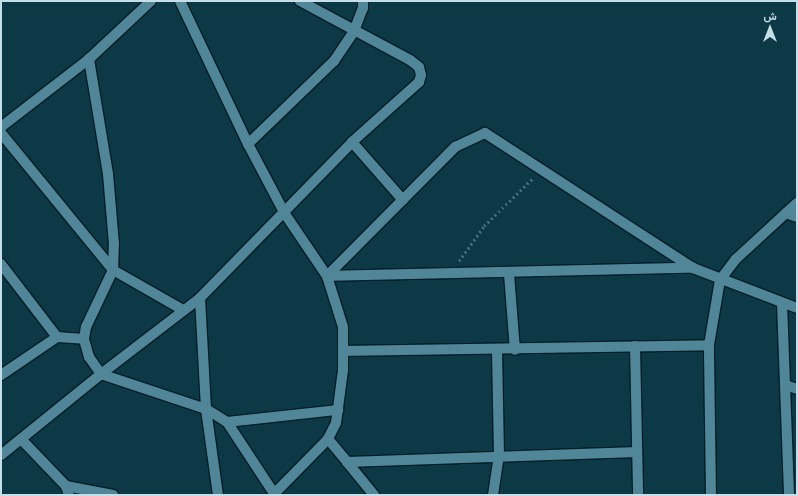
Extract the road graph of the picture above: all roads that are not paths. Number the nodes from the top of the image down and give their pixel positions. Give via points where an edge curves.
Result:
1 (151, 1) edge
2 (180, 1) edge
3 (300, 1) edge
4 (363, 1) edge
5 (354, 31) junction
6 (89, 59) junction
7 (1, 127) edge
8 (1, 134) edge
9 (352, 142) junction
10 (248, 144) junction
11 (403, 200) junction
12 (797, 203) edge
13 (786, 213) junction
14 (285, 214) junction
15 (797, 217) edge
16 (1, 264) edge
17 (693, 268) junction
18 (113, 270) junction
19 (509, 274) junction
20 (327, 276) junction
21 (720, 280) junction
22 (200, 298) junction
23 (782, 303) junction
24 (797, 308) edge
25 (183, 310) junction
26 (57, 337) junction
27 (84, 339) junction
28 (709, 345) junction
29 (635, 346) junction
30 (497, 350) junction
31 (515, 350) junction
32 (344, 351) junction
33 (101, 374) junction
34 (1, 375) edge
35 (785, 385) junction
36 (797, 389) edge
37 (206, 408) junction
38 (338, 410) junction
39 (227, 422) junction
40 (328, 439) junction
41 (21, 440) junction
42 (637, 452) junction
43 (1, 455) edge
44 (499, 455) junction
45 (347, 462) junction
46 (68, 490) edge
47 (274, 494) edge
48 (113, 495) edge
49 (218, 495) edge
50 (374, 495) edge
51 (493, 495) edge
52 (638, 495) edge
53 (711, 495) edge
54 (789, 495) edge

1 - 6 street
2 - 10 street
3 - 5 street
4 - 5 street
5 - 9 street via 410,60 418,67 421,75 419,82
5 - 10 street via 334,61
6 - 7 street
6 - 18 street via 108,174 114,244
8 - 18 street
9 - 11 street
9 - 14 street
10 - 14 street
11 - 17 street via 455,147 485,133
11 - 20 street
12 - 13 street
13 - 15 street
13 - 21 street via 736,259
14 - 20 street
14 - 22 street
16 - 26 street
17 - 19 street
17 - 21 street
18 - 25 street
18 - 27 street via 86,327
19 - 20 street
19 - 31 street
20 - 32 street via 343,327
21 - 23 street
21 - 28 street
22 - 25 street
22 - 37 street
23 - 24 street
23 - 35 street
25 - 33 street
26 - 27 street
26 - 34 street
27 - 33 street via 89,358
28 - 29 street
28 - 53 street
29 - 31 street
29 - 42 street
30 - 31 street
30 - 32 street
30 - 44 street
32 - 38 street
33 - 37 street
33 - 41 street
35 - 36 street
35 - 54 street
37 - 39 street
37 - 49 street
38 - 39 street
38 - 40 street via 336,423
39 - 47 street
40 - 45 street
40 - 47 street
41 - 43 street
41 - 46 street
42 - 44 street
42 - 52 street
44 - 45 street
44 - 51 street
45 - 50 street
46 - 48 street

